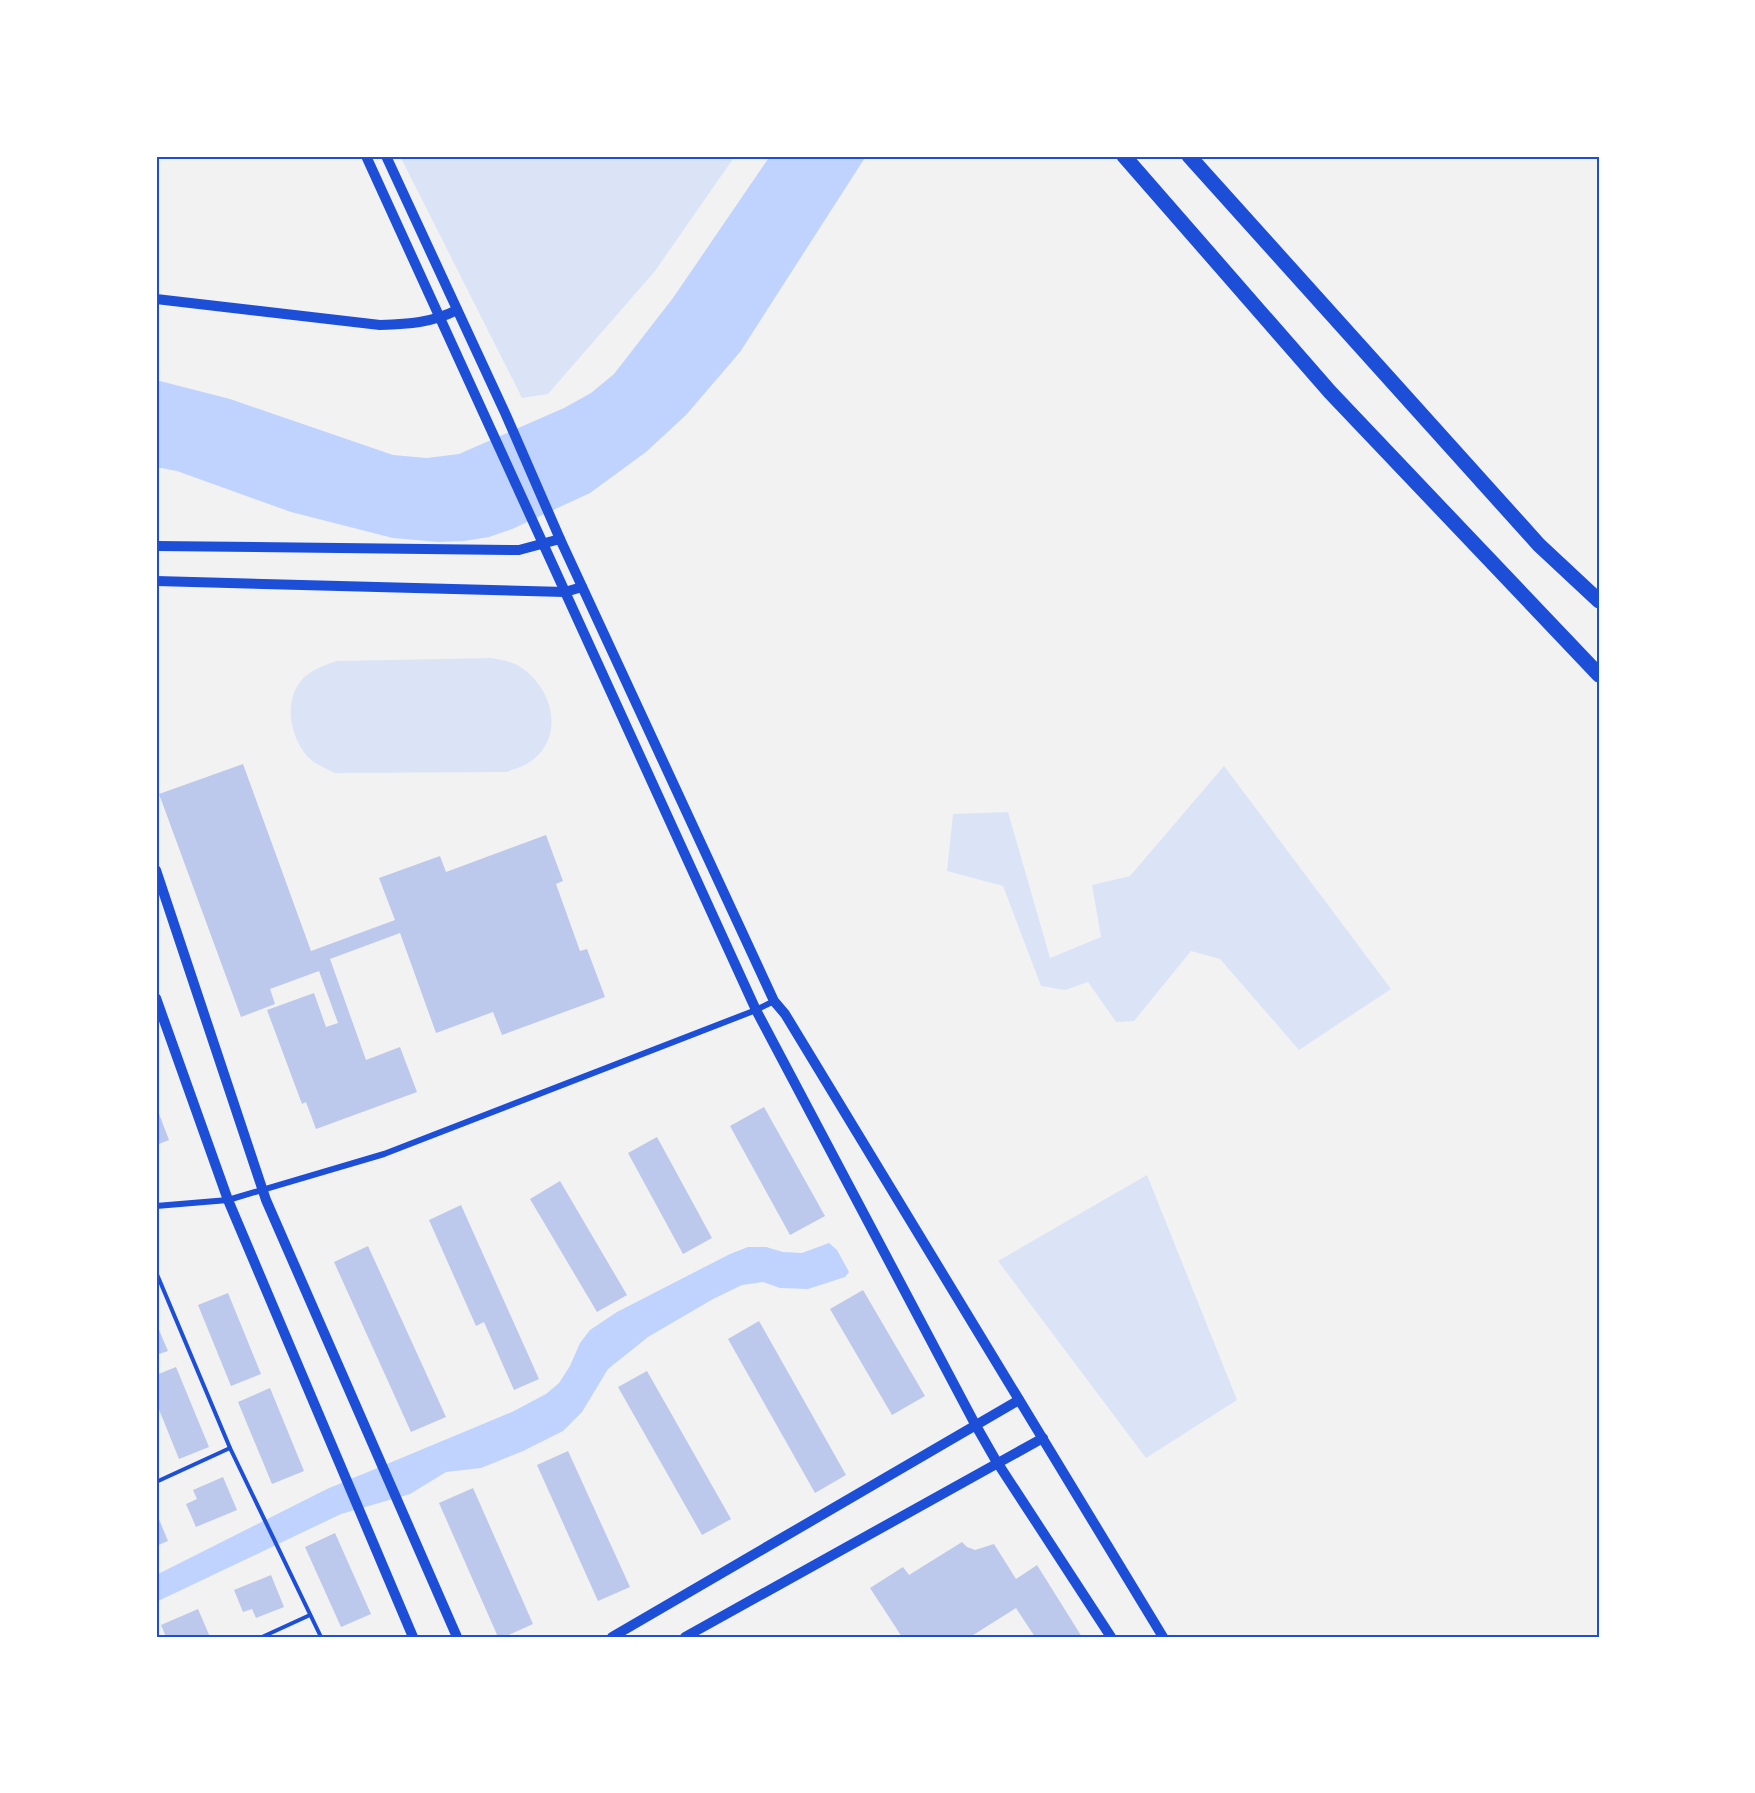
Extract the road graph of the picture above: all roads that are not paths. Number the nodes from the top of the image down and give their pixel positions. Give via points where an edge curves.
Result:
1 (366, 156) edge
2 (386, 156) edge
3 (1125, 156) edge
4 (1189, 156) edge
5 (156, 299) edge
6 (457, 310) junction
7 (440, 318) junction
8 (560, 539) junction
9 (542, 544) junction
10 (156, 546) edge
11 (156, 581) edge
12 (582, 587) junction
13 (565, 592) junction
14 (1599, 601) edge
15 (1599, 675) edge
16 (156, 870) edge
17 (156, 998) edge
18 (774, 1001) junction
19 (756, 1010) junction
20 (262, 1190) junction
21 (228, 1200) junction
22 (156, 1206) edge
23 (156, 1272) edge
24 (1019, 1400) junction
25 (975, 1424) junction
26 (1043, 1438) junction
27 (230, 1448) junction
28 (998, 1463) junction
29 (156, 1482) edge
30 (310, 1615) junction
31 (262, 1637) edge
32 (321, 1637) edge
33 (414, 1637) edge
34 (458, 1637) edge
35 (612, 1637) edge
36 (685, 1637) edge
37 (1111, 1637) edge
38 (1163, 1637) edge

1 - 7 street
2 - 6 street
3 - 15 highway via 1329,392
4 - 14 highway via 1539,544
5 - 7 street via 380,325 417,324
6 - 7 street
6 - 8 street
7 - 9 street
8 - 9 street
8 - 12 street
9 - 10 street via 519,550
9 - 13 street
11 - 13 street
12 - 13 street
12 - 18 street
13 - 19 street
16 - 20 street
17 - 21 street
18 - 19 street
18 - 24 street
19 - 20 street via 384,1154
19 - 25 street
20 - 21 street
20 - 34 street
21 - 22 street
21 - 33 street
23 - 27 lane
24 - 25 street
24 - 26 street
25 - 28 street
25 - 35 street
26 - 28 street
26 - 38 street
27 - 29 lane
27 - 30 lane
28 - 36 street
28 - 37 street
30 - 31 lane
30 - 32 lane

